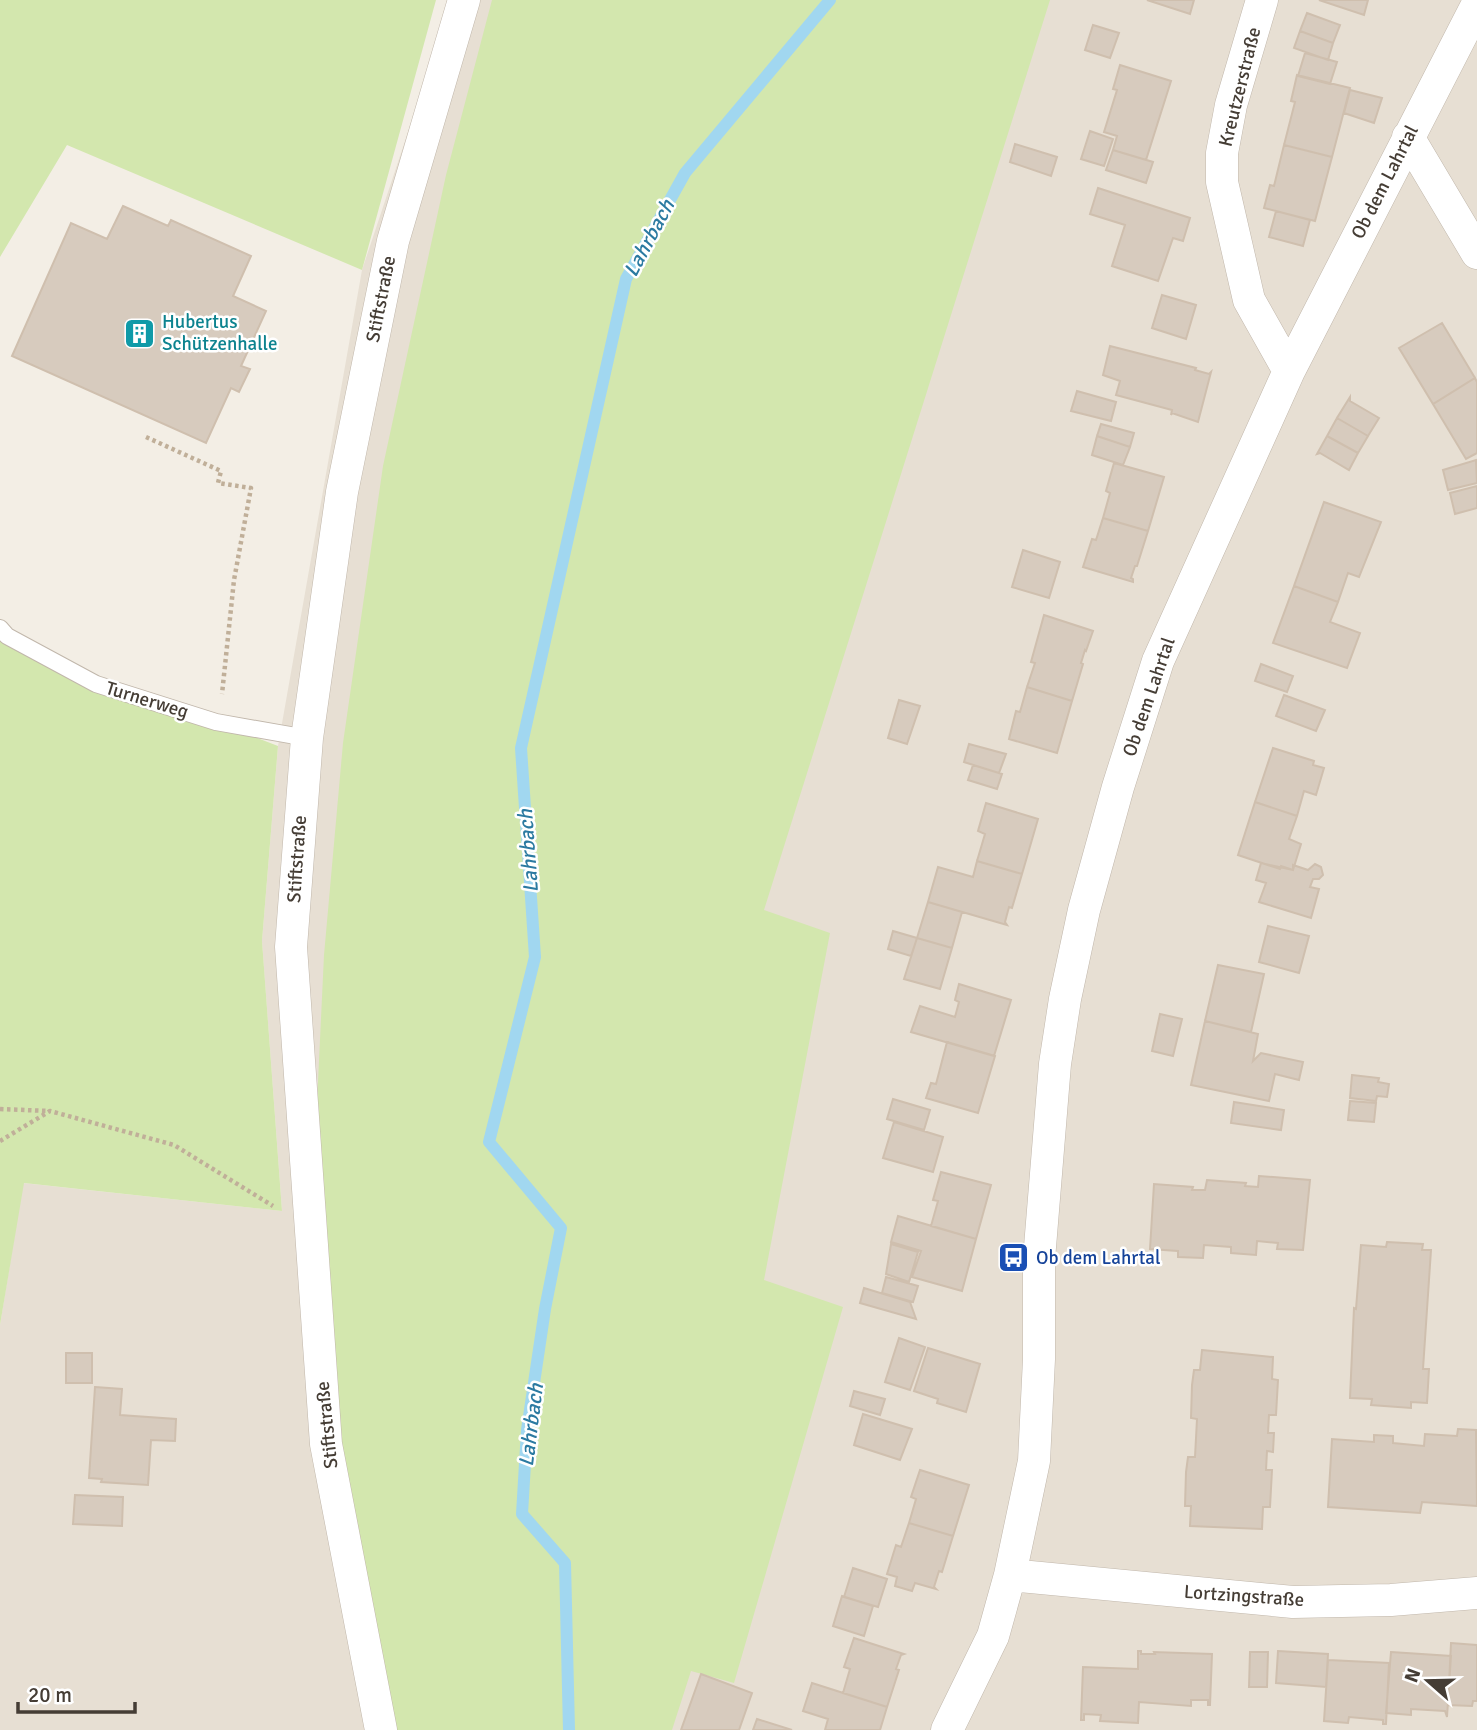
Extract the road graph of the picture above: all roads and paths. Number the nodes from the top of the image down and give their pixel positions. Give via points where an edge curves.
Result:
1 (464, 0) edge
2 (1262, 0) edge
3 (1477, 5) edge
4 (1408, 137) junction
5 (1477, 253) edge
6 (1289, 371) junction
7 (146, 438) dead end
8 (0, 628) edge
9 (216, 722) junction
10 (307, 738) junction
11 (0, 1109) edge
12 (50, 1111) junction
13 (0, 1141) edge
14 (311, 1230) junction
15 (1010, 1575) junction
16 (1477, 1592) edge
17 (382, 1730) edge
18 (947, 1730) edge

1 - 10 street, Stiftstraße via 393,241 342,492
2 - 6 street, Kreutzerstraße via 1231,106 1222,182 1249,300
3 - 4 street, Ob dem Lahrtal
4 - 5 street
4 - 6 street, Ob dem Lahrtal
6 - 15 street, Ob dem Lahrtal via 1158,661 1084,910 1055,1064 1039,1259 1034,1461
7 - 9 path via 221,471 218,483 251,488
8 - 9 lane, Turnerweg via 96,684
9 - 10 lane, Turnerweg
10 - 14 street, Stiftstraße via 290,947
11 - 12 path
12 - 13 path
12 - 14 path via 174,1145
14 - 17 street, Stiftstraße via 326,1444
15 - 16 street, Lortzingstraße via 1293,1602
15 - 18 street, Ob dem Lahrtal via 993,1636

